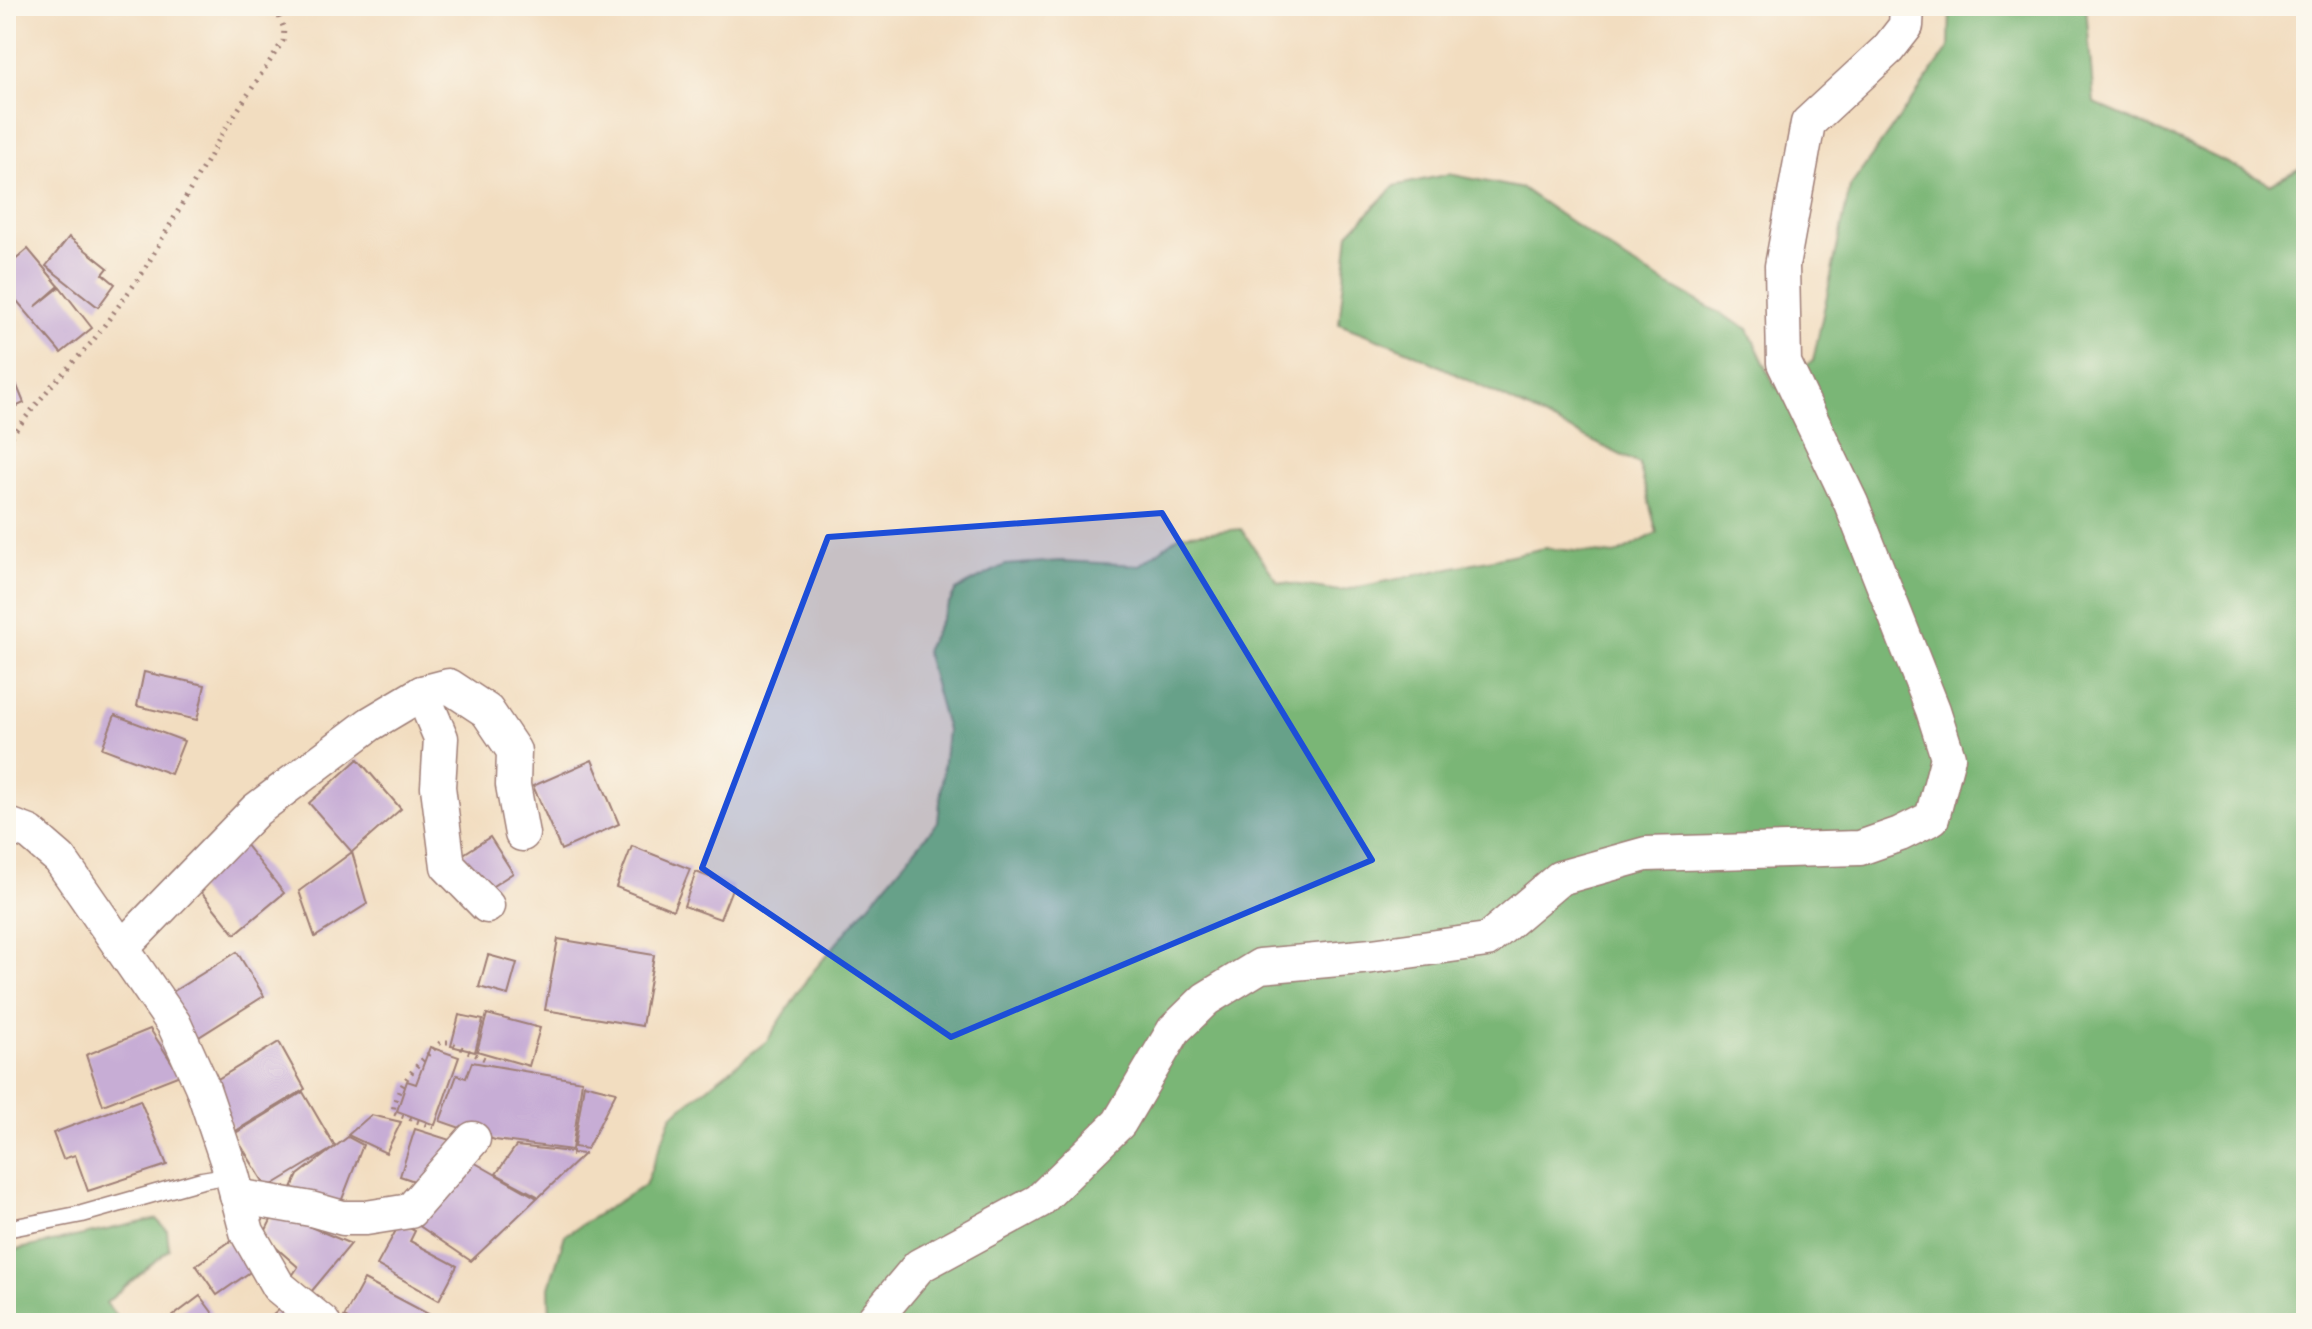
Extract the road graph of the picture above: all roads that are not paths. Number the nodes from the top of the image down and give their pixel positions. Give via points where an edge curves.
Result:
1 (1907, 6) edge
2 (422, 693) junction
3 (6, 824) edge
4 (522, 834) dead end
5 (487, 906) dead end
6 (122, 948) junction
7 (473, 1139) dead end
8 (234, 1186) junction
9 (6, 1229) edge
10 (323, 1323) edge
11 (871, 1323) edge

1 - 11 street via 1906,26 1888,49 1808,123 1782,266 1784,363 1851,503 1933,710 1948,757 1932,818 1860,848 1646,854 1560,878 1487,940 1260,966 1206,999 1174,1030 1119,1123 1039,1201 919,1266
2 - 4 street via 449,686 487,711 514,751 513,785
2 - 5 street via 441,738 438,787 448,866
2 - 6 street via 370,724 256,810
3 - 6 street via 30,833 60,859
6 - 8 street via 174,1024 202,1086
7 - 8 street via 410,1211 343,1218
8 - 9 lane via 202,1180
8 - 10 street via 247,1232 278,1286

